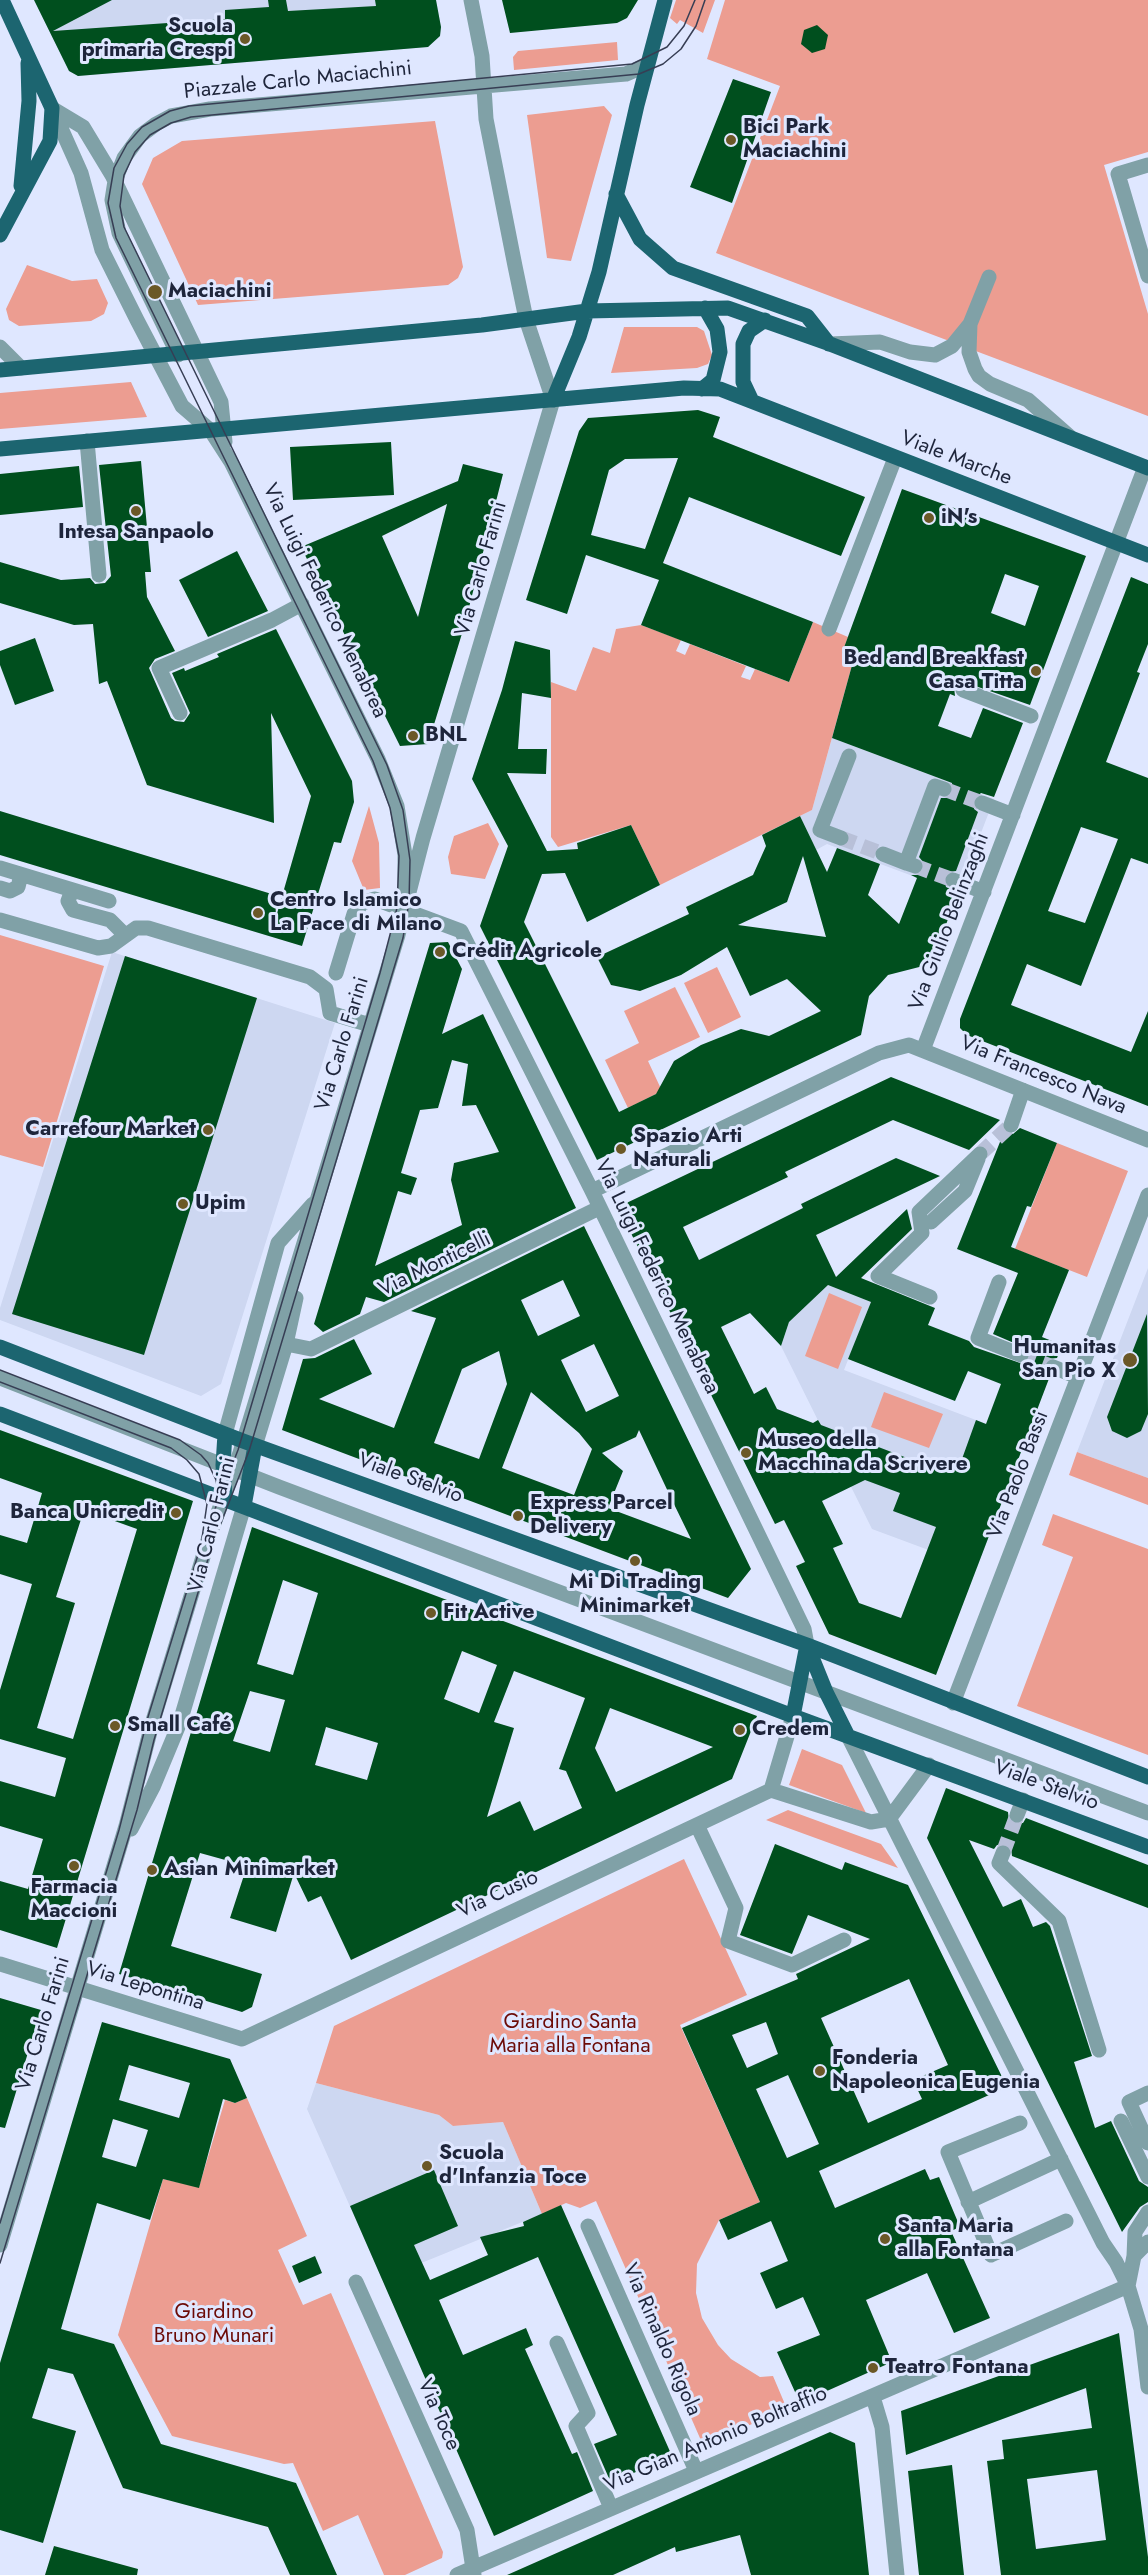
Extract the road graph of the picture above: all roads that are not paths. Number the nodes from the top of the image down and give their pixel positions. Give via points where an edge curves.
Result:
1 (2, 0) edge
2 (471, 0) edge
3 (665, 0) edge
4 (28, 57) junction
5 (647, 68) junction
6 (483, 85) junction
7 (52, 108) junction
8 (1148, 165) edge
9 (115, 181) junction
10 (20, 194) junction
11 (616, 194) junction
12 (0, 235) edge
13 (1148, 276) edge
14 (989, 277) dead end
15 (705, 308) junction
16 (587, 311) junction
17 (526, 319) junction
18 (765, 320) junction
19 (970, 324) junction
20 (830, 344) junction
21 (0, 347) edge
22 (178, 355) junction
23 (156, 356) junction
24 (201, 358) junction
25 (21, 368) junction
26 (0, 370) edge
27 (702, 389) junction
28 (751, 399) junction
29 (552, 400) junction
30 (217, 431) junction
31 (1071, 438) junction
32 (87, 441) junction
33 (0, 448) edge
34 (895, 458) junction
35 (1146, 467) edge
36 (1116, 543) junction
37 (1148, 555) edge
38 (99, 575) dead end
39 (302, 604) junction
40 (829, 629) dead end
41 (963, 690) dead end
42 (180, 713) dead end
43 (1031, 716) dead end
44 (849, 756) dead end
45 (944, 789) dead end
46 (982, 803) tunnel mouth
47 (1013, 815) junction
48 (840, 838) tunnel mouth
49 (883, 854) tunnel mouth
50 (0, 868) edge
51 (21, 875) junction
52 (953, 880) tunnel mouth
53 (0, 888) edge
54 (72, 890) junction
55 (984, 892) junction
56 (109, 901) dead end
57 (404, 911) junction
58 (0, 920) edge
59 (125, 935) junction
60 (336, 973) dead end
61 (370, 1025) junction
62 (923, 1050) junction
63 (1023, 1090) junction
64 (1011, 1125) tunnel mouth
65 (1148, 1140) edge
66 (592, 1191) junction
67 (1148, 1195) edge
68 (317, 1200) junction
69 (599, 1208) junction
70 (932, 1222) dead end
71 (999, 1282) dead end
72 (930, 1297) dead end
73 (286, 1344) junction
74 (0, 1347) edge
75 (1021, 1355) tunnel mouth
76 (1053, 1367) tunnel mouth
77 (1078, 1377) junction
78 (0, 1378) edge
79 (0, 1414) edge
80 (225, 1434) junction
81 (249, 1443) junction
82 (235, 1469) junction
83 (225, 1498) junction
84 (244, 1506) junction
85 (807, 1645) junction
86 (801, 1681) junction
87 (826, 1692) junction
88 (953, 1703) junction
89 (793, 1716) junction
90 (848, 1736) junction
91 (928, 1765) junction
92 (1148, 1777) edge
93 (771, 1790) junction
94 (1148, 1813) edge
95 (889, 1820) junction
96 (698, 1825) junction
97 (1148, 1847) edge
98 (119, 1850) junction
99 (1003, 1853) tunnel mouth
100 (844, 1940) dead end
101 (0, 1964) edge
102 (76, 1988) junction
103 (242, 2039) joint
104 (1099, 2050) dead end
105 (1148, 2093) edge
106 (1121, 2121) dead end
107 (1020, 2123) dead end
108 (1148, 2142) edge
109 (1061, 2159) junction
110 (1148, 2177) edge
111 (969, 2202) junction
112 (1148, 2212) edge
113 (1066, 2221) dead end
114 (588, 2226) dead end
115 (1148, 2242) edge
116 (0, 2245) edge
117 (1134, 2256) junction
118 (356, 2282) dead end
119 (1128, 2286) junction
120 (557, 2343) dead end
121 (1148, 2387) edge
122 (873, 2397) junction
123 (696, 2471) junction
124 (611, 2508) junction
125 (473, 2572) edge
126 (457, 2575) edge
127 (897, 2575) edge

1 - 4 main road
2 - 6 street via 482,56
3 - 5 main road
4 - 7 main road
4 - 10 main road via 28,109
5 - 6 street, Piazzale Carlo Maciachini via 626,74
5 - 11 main road
6 - 9 street, Piazzale Carlo Maciachini via 210,109 171,116 140,136 124,158
6 - 17 street via 486,119
7 - 9 street via 83,128
7 - 10 main road via 50,141
7 - 23 street via 81,173 102,250
8 - 13 street via 1118,174
9 - 22 street, Piazzale Carlo Maciachini via 112,200 119,233
9 - 24 street
10 - 12 main road
11 - 16 main road
11 - 20 main road via 640,239 673,268 807,316
14 - 19 street
15 - 16 main road
15 - 18 main road via 728,308
15 - 27 main road via 717,329 720,352 713,380
16 - 17 main road
16 - 29 main road
17 - 24 main road
17 - 29 street
18 - 20 main road
18 - 28 main road via 749,331 743,344 743,382
19 - 20 street via 952,346 935,355 909,352 880,342
19 - 31 street via 969,352 979,376 1028,400
20 - 31 main road
21 - 25 street
22 - 23 main road
22 - 24 main road
23 - 25 main road
23 - 30 street via 182,406
24 - 30 street via 221,402
25 - 26 main road
27 - 28 main road via 720,389
27 - 29 main road
28 - 34 main road, Viale Marche
29 - 30 main road
29 - 57 street, Via Carlo Farini
30 - 32 main road
30 - 39 street, Via Luigi Federico Menabrea
31 - 35 main road
32 - 33 main road
32 - 38 street
34 - 36 main road, Viale Marche
34 - 40 street
35 - 36 street, Via Giulio Belinzaghi
36 - 37 main road, Viale Marche
36 - 47 street, Via Giulio Belinzaghi
39 - 42 street via 159,668
39 - 57 street, Via Luigi Federico Menabrea via 397,806 405,855
41 - 43 street
44 - 48 street via 820,830
45 - 49 street via 935,786 911,864
46 - 47 street
47 - 55 street, Via Giulio Belinzaghi
50 - 51 street
51 - 53 street via 18,887 10,891
51 - 54 street
52 - 55 street
54 - 56 street
54 - 59 street via 68,901 73,910 110,920
55 - 62 street, Via Giulio Belinzaghi
57 - 60 street via 375,899 362,903 354,914
57 - 61 street, Via Carlo Farini
57 - 66 street, Via Luigi Federico Menabrea via 461,931
58 - 59 street via 98,948 111,946
59 - 61 street via 136,928 148,928 310,977 326,989 330,1013
61 - 68 street, Via Carlo Farini
62 - 63 street, Via Francesco Nava
62 - 66 street via 909,1045 879,1053
63 - 64 street
63 - 65 street, Via Francesco Nava
66 - 69 street, Via Luigi Federico Menabrea
67 - 77 street, Via Paolo Bassi
68 - 73 street, Via Carlo Farini
68 - 80 street, Via Carlo Farini via 278,1243
68 - 81 street, Via Carlo Farini
69 - 73 street, Via Monticelli via 311,1349
69 - 85 street, Via Luigi Federico Menabrea via 804,1629
70 - 72 street via 965,1191 984,1156 918,1212 922,1233 878,1276
71 - 75 street via 978,1338
73 - 81 street, Via Carlo Farini
74 - 80 main road, Viale Stelvio
76 - 77 street
77 - 88 street, Via Paolo Bassi
78 - 82 street
79 - 83 main road
80 - 81 main road, Viale Stelvio
80 - 82 main road, Via Carlo Farini
81 - 82 main road, Via Carlo Farini
81 - 85 main road, Viale Stelvio
82 - 83 main road, Via Carlo Farini
82 - 84 main road, Via Carlo Farini
82 - 86 street
83 - 84 main road
83 - 98 street, Via Carlo Farini via 210,1534 152,1724
84 - 89 main road
84 - 98 street, Via Carlo Farini via 180,1722 142,1810
85 - 86 main road
85 - 87 main road
85 - 88 main road, Viale Stelvio
86 - 87 street, Viale Stelvio
86 - 89 main road
87 - 90 main road
87 - 94 street, Viale Stelvio
88 - 92 main road, Viale Stelvio
89 - 90 main road, Viale Stelvio
89 - 93 street
90 - 91 main road, Viale Stelvio
90 - 95 street
91 - 95 street
91 - 97 main road, Viale Stelvio via 1020,1808
93 - 95 street via 872,1822
93 - 96 street, Via Cusio
95 - 109 street
96 - 100 street via 736,1908 728,1941 792,1965
96 - 103 street, Via Cusio
98 - 102 street, Via Carlo Farini
99 - 104 street via 999,1863 1059,1921
101 - 102 street, Via Lepontina
102 - 103 street, Via Lepontina
102 - 116 street, Via Carlo Farini
105 - 108 street via 1129,2102
106 - 110 street
107 - 111 street via 948,2152
109 - 111 street
109 - 119 street
111 - 113 street via 991,2254
112 - 117 street via 1135,2232
114 - 123 street, Via Rinaldo Rigola
115 - 117 street
117 - 119 street
118 - 125 street, Via Toce via 467,2530
119 - 121 street via 1141,2329
119 - 122 street, Via Gian Antonio Boltraffio
120 - 124 street via 588,2413 576,2426
122 - 123 street, Via Gian Antonio Boltraffio
122 - 127 street via 882,2427
123 - 124 street, Via Gian Antonio Boltraffio
124 - 125 street, Via Gian Antonio Boltraffio
125 - 126 street, Via Gian Antonio Boltraffio

